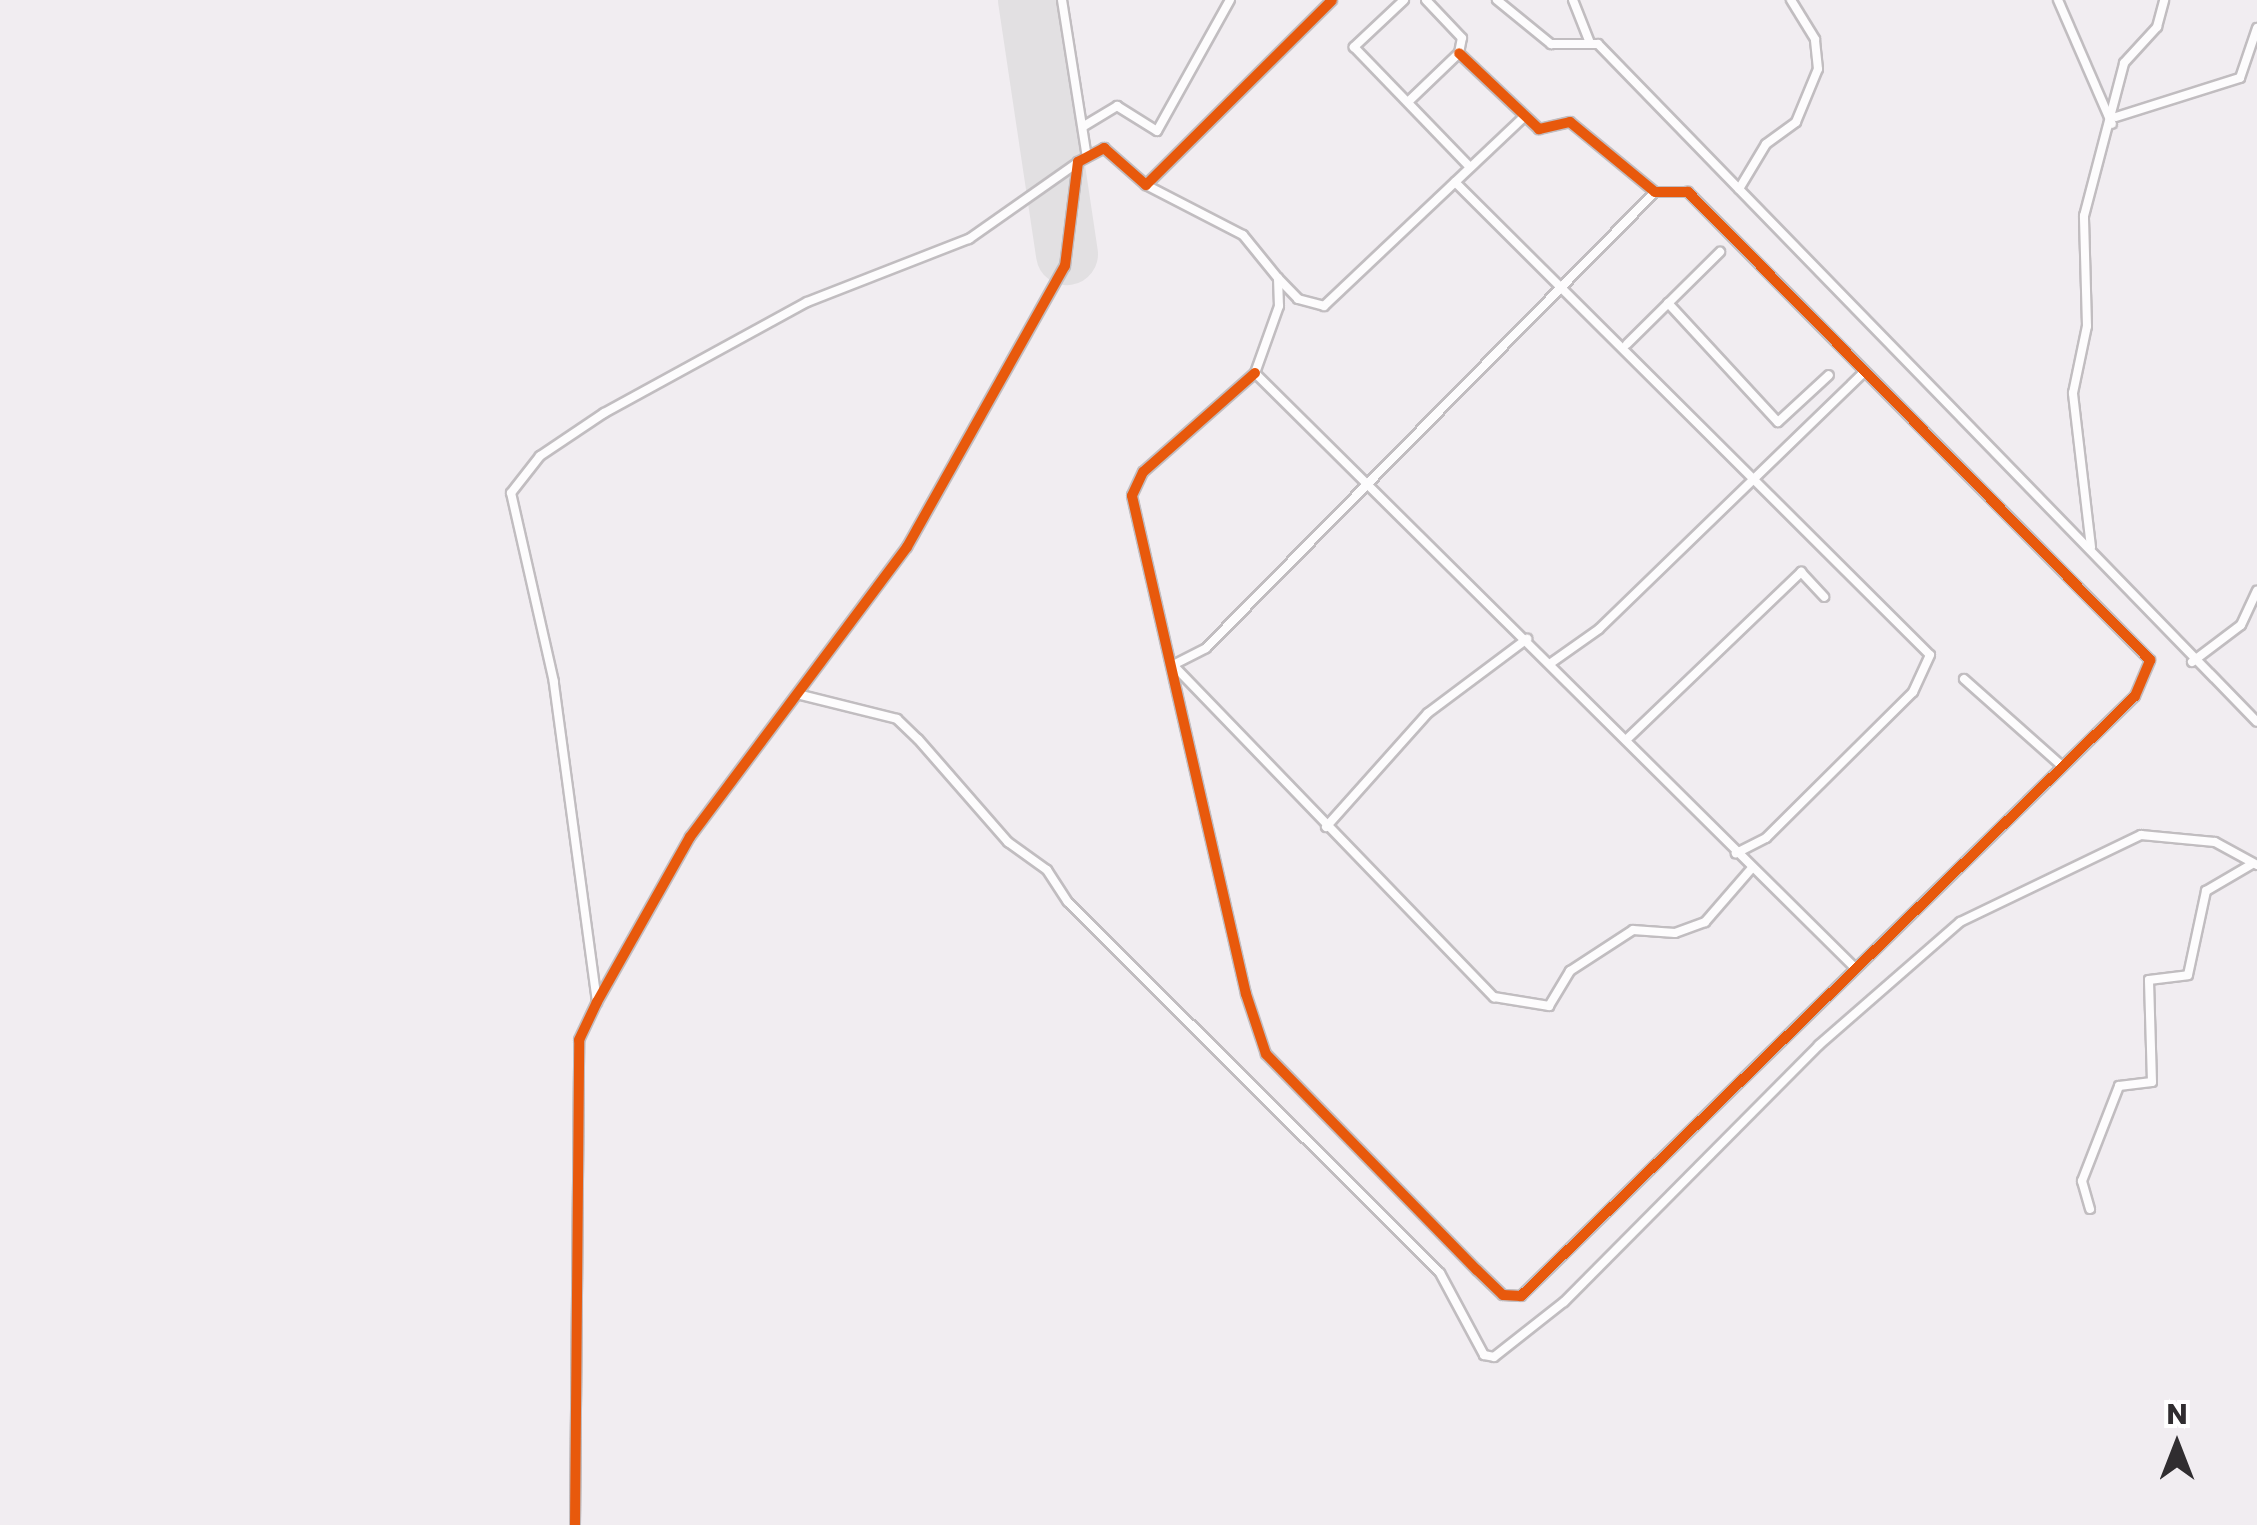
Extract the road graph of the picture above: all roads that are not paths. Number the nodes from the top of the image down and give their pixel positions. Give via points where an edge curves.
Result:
1 (1062, 0) edge
2 (1230, 0) edge
3 (1332, 0) edge
4 (1404, 0) edge
5 (1426, 0) edge
6 (1497, 0) edge
7 (1573, 0) edge
8 (1791, 0) edge
9 (2058, 0) edge
10 (2164, 0) edge
11 (2257, 28) edge
12 (1590, 43) junction
13 (1458, 53) junction
14 (1409, 101) junction
15 (1523, 118) junction
16 (2114, 121) junction
17 (1084, 126) junction
18 (1086, 152) junction
19 (1078, 162) junction
20 (1470, 167) junction
21 (1455, 182) junction
22 (1146, 185) junction
23 (1739, 189) junction
24 (1654, 192) junction
25 (1720, 252) dead end
26 (1278, 278) junction
27 (1563, 288) junction
28 (1668, 303) junction
29 (1626, 344) junction
30 (1256, 373) junction
31 (1862, 373) junction
32 (1829, 376) dead end
33 (1754, 476) junction
34 (1370, 483) junction
35 (2092, 550) junction
36 (2257, 591) edge
37 (1824, 597) dead end
38 (1527, 639) junction
39 (2192, 662) junction
40 (1551, 663) junction
41 (1173, 664) junction
42 (1964, 679) dead end
43 (801, 695) junction
44 (2257, 722) edge
45 (1626, 740) junction
46 (2062, 766) junction
47 (1326, 827) junction
48 (1736, 853) junction
49 (2254, 864) edge
50 (1752, 869) junction
51 (1852, 965) junction
52 (596, 1002) junction
53 (2090, 1209) dead end
54 (575, 1525) edge

1 - 17 street
2 - 17 street via 1157,131 1118,106
3 - 22 street
4 - 14 street via 1354,48
5 - 13 street via 1462,38
6 - 12 street via 1551,44
7 - 12 street
8 - 23 street via 1815,38 1818,69 1796,122 1766,144
9 - 16 street
10 - 16 street via 2157,27 2124,63
11 - 16 street via 2240,78
12 - 23 street
13 - 14 street
13 - 15 street
14 - 20 street
15 - 20 street
15 - 24 street via 1539,129 1570,122
16 - 35 street via 2084,216 2087,326 2073,393
17 - 18 street
18 - 19 street
18 - 22 street via 1104,148
19 - 43 street via 1065,266 1048,300 907,548
19 - 52 street via 969,239 806,302 604,413 540,456 511,493 554,682
20 - 21 street
21 - 26 street via 1324,306 1298,299
21 - 27 street
22 - 26 street via 1243,235
23 - 35 street
24 - 27 street
24 - 31 street via 1688,192
25 - 28 street
26 - 30 street via 1279,306
27 - 29 street
27 - 34 street
28 - 29 street
28 - 32 street via 1778,422
29 - 33 street
30 - 34 street
30 - 41 street via 1143,472 1132,496
31 - 33 street
31 - 46 street via 2150,660 2135,696
33 - 40 street via 1599,629
33 - 48 street via 1930,655 1927,674 1888,718 1766,838
34 - 38 street
34 - 41 street via 1206,648
35 - 39 street
36 - 39 street via 2241,625
37 - 45 street via 1801,572
38 - 40 street
38 - 47 street via 1428,714
39 - 44 street
40 - 45 street
41 - 47 street
41 - 51 street via 1266,1054 1504,1295 1535,1288
42 - 46 street
43 - 49 street via 897,719 918,739 1008,842 1046,870 1068,902 1440,1272 1484,1355 1494,1357 1564,1302 1934,939 2140,835 2215,842
43 - 52 street via 690,837
45 - 48 street
46 - 51 street
47 - 50 street via 1381,872 1494,997 1548,1006 1570,971 1633,930 1675,933 1705,922
48 - 50 street
49 - 53 street via 2206,891 2188,975 2149,980 2152,1082 2119,1086 2082,1181
50 - 51 street
52 - 54 street via 579,1040

